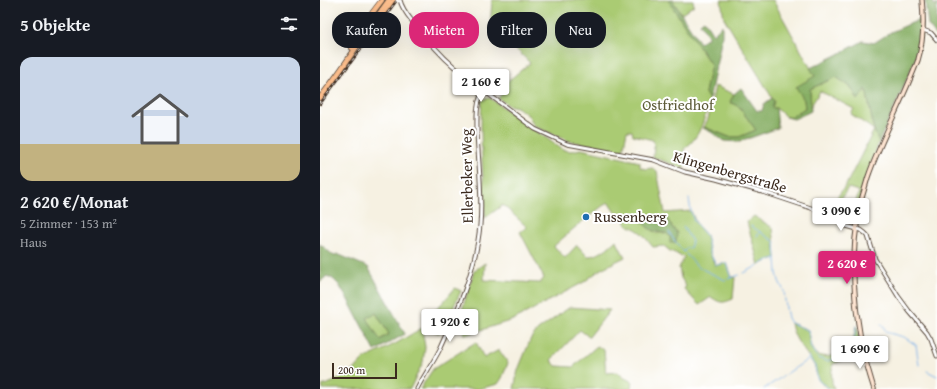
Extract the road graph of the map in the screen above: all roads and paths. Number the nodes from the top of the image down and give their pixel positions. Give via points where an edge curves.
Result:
1 (382, 0) edge
2 (386, 0) edge
3 (390, 0) edge
4 (397, 0) edge
5 (922, 0) edge
6 (373, 12) edge
7 (378, 12) edge
8 (381, 12) edge
9 (387, 12) edge
10 (923, 30) junction
11 (937, 40) edge
12 (353, 48) edge
13 (353, 48) edge
14 (479, 88) junction
15 (488, 93) junction
16 (320, 94) edge
17 (480, 95) junction
18 (320, 98) edge
19 (856, 229) junction
20 (937, 356) edge
21 (417, 389) edge
22 (874, 389) edge

1 - 6 highway
2 - 7 highway
3 - 8 highway
4 - 9 highway
4 - 14 street via 433,46
5 - 10 main road
10 - 11 street via 927,30
10 - 19 main road via 920,52 913,72 870,170
12 - 16 highway
13 - 18 highway
14 - 15 street via 486,86
14 - 17 street
15 - 17 street
15 - 19 street, Klingenbergstraße via 535,129 567,144 654,160 685,172 788,200 826,213 846,226
17 - 21 street, Ellerbeker Weg via 477,124 481,198 472,268 462,299 439,350
19 - 20 street, Klingenbergstraße via 868,236 875,259 898,296 927,332
19 - 22 main road via 854,274 857,318

